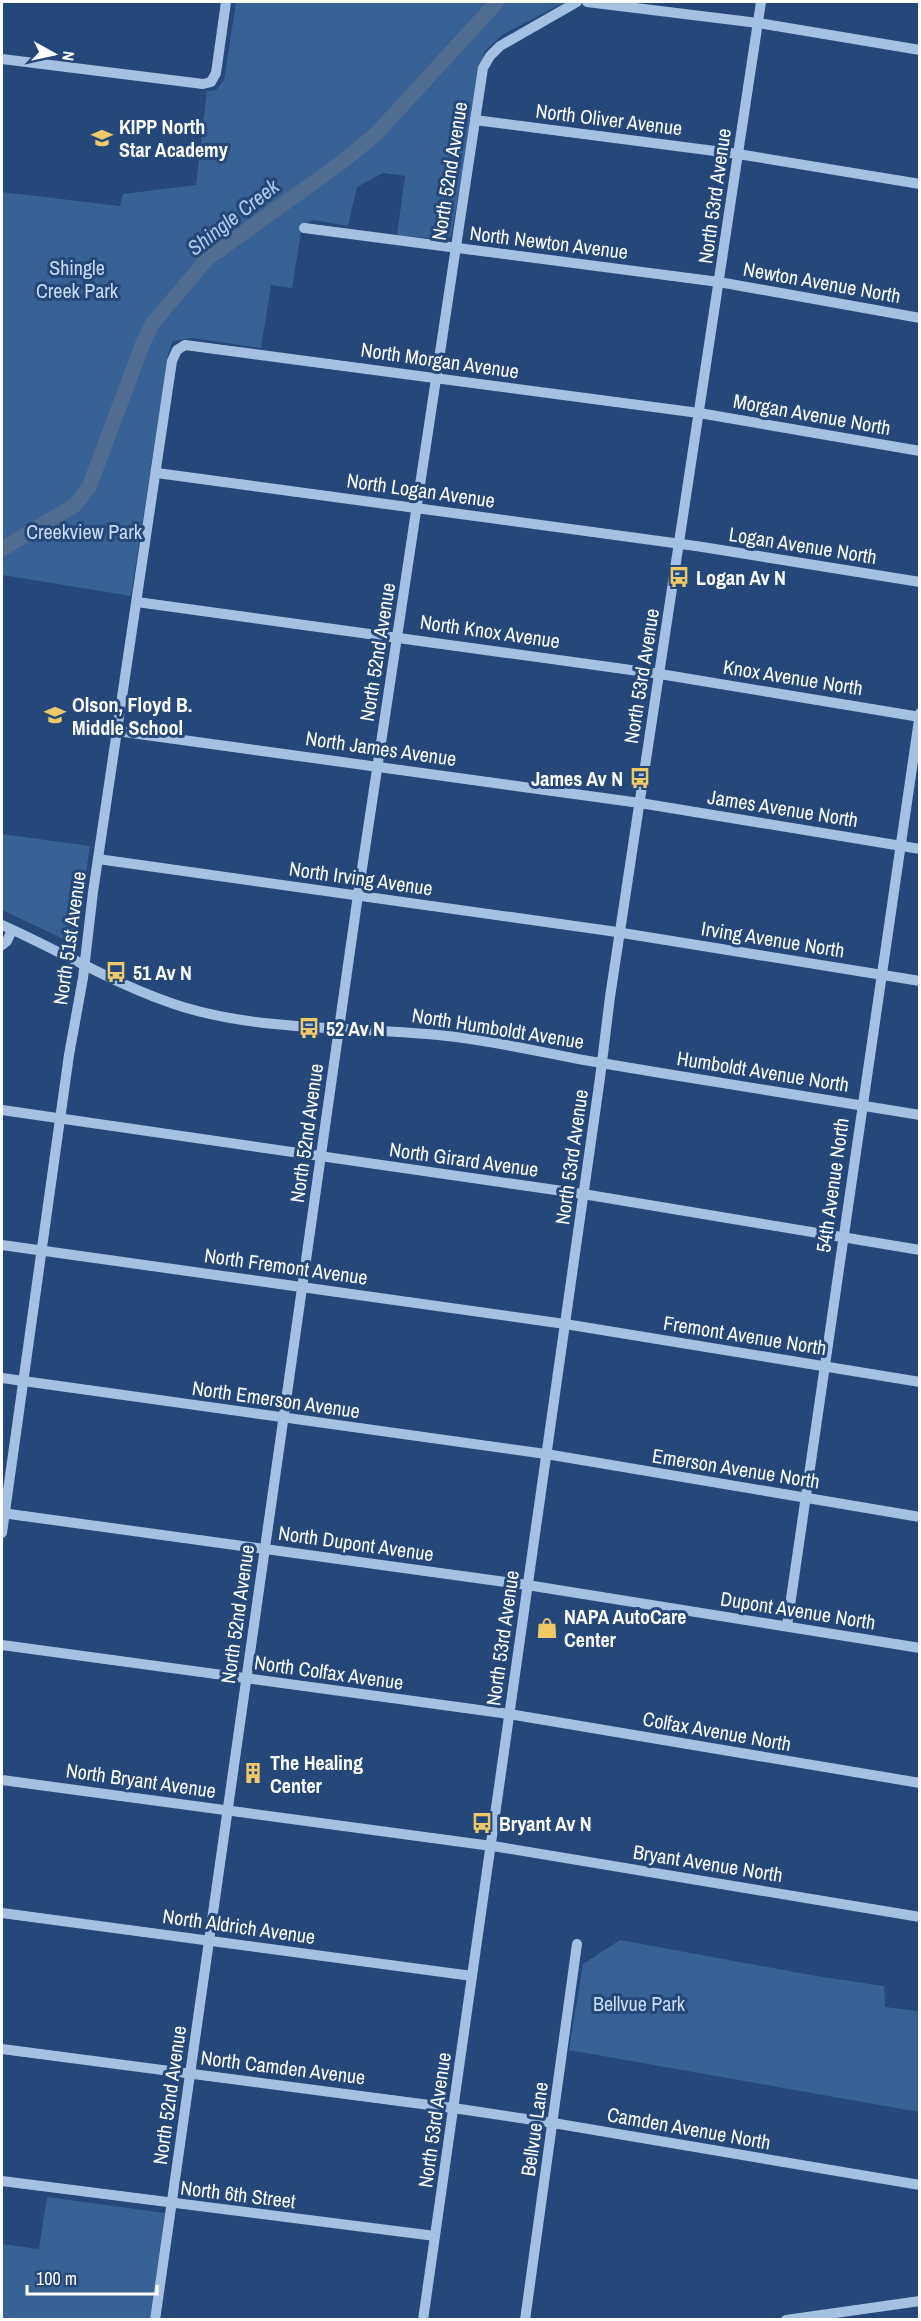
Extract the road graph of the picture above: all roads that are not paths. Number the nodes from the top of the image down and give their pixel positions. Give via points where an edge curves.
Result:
1 (226, 2) edge
2 (577, 2) edge
3 (586, 2) edge
4 (761, 2) edge
5 (758, 23) junction
6 (920, 50) edge
7 (2, 59) edge
8 (475, 120) junction
9 (738, 154) junction
10 (920, 184) edge
11 (304, 228) dead end
12 (456, 248) junction
13 (719, 282) junction
14 (920, 318) edge
15 (177, 350) joint
16 (437, 377) junction
17 (699, 413) junction
18 (920, 452) edge
19 (157, 473) junction
20 (417, 507) junction
21 (680, 544) junction
22 (920, 582) edge
23 (137, 602) junction
24 (398, 636) junction
25 (660, 674) junction
26 (919, 715) edge
27 (117, 731) junction
28 (377, 765) junction
29 (640, 803) junction
30 (900, 846) junction
31 (920, 849) edge
32 (98, 859) junction
33 (358, 896) junction
34 (7, 928) edge
35 (620, 932) junction
36 (2, 945) edge
37 (84, 965) junction
38 (881, 975) junction
39 (920, 981) edge
40 (339, 1027) junction
41 (601, 1063) junction
42 (861, 1105) junction
43 (2, 1110) edge
44 (920, 1115) edge
45 (60, 1119) junction
46 (321, 1156) junction
47 (583, 1194) junction
48 (843, 1238) junction
49 (2, 1245) edge
50 (42, 1250) junction
51 (920, 1250) edge
52 (302, 1287) junction
53 (565, 1324) junction
54 (825, 1366) junction
55 (2, 1378) edge
56 (24, 1381) junction
57 (920, 1382) edge
58 (284, 1418) junction
59 (546, 1454) junction
60 (806, 1498) junction
61 (3, 1513) edge
62 (920, 1517) edge
63 (2, 1533) edge
64 (265, 1549) junction
65 (527, 1585) junction
66 (787, 1626) junction
67 (2, 1645) edge
68 (920, 1648) edge
69 (246, 1679) junction
70 (509, 1714) junction
71 (2, 1779) edge
72 (920, 1783) edge
73 (227, 1810) junction
74 (490, 1846) junction
75 (2, 1913) edge
76 (920, 1917) edge
77 (209, 1941) junction
78 (577, 1944) dead end
79 (472, 1976) junction
80 (2, 2049) edge
81 (190, 2073) junction
82 (452, 2109) junction
83 (553, 2123) junction
84 (2, 2181) edge
85 (920, 2185) edge
86 (172, 2204) junction
87 (435, 2236) junction
88 (920, 2301) edge
89 (155, 2319) edge
90 (423, 2319) edge
91 (525, 2319) edge
92 (786, 2319) edge

1 - 7 street via 216,72 211,82 185,83
2 - 8 street, North 52nd Avenue via 510,39 490,56 483,68
3 - 5 street
4 - 5 street, North 53rd Avenue
5 - 6 street
5 - 9 street, North 53rd Avenue
8 - 9 street, North Oliver Avenue
8 - 12 street, North 52nd Avenue
9 - 10 street, North Oliver Avenue
9 - 13 street, North 53rd Avenue
11 - 12 street, North Newton Avenue
12 - 13 street, North Newton Avenue
12 - 16 street, North 52nd Avenue
13 - 14 street, Newton Avenue North
13 - 17 street, North 53rd Avenue
15 - 16 street, North Morgan Avenue via 185,345
15 - 19 street, North 51st Avenue via 172,361
16 - 17 street, North Morgan Avenue
16 - 20 street, North 52nd Avenue
17 - 18 street, Morgan Avenue North
17 - 21 street, North 53rd Avenue
19 - 20 street, North Logan Avenue
19 - 23 street, North 51st Avenue
20 - 21 street, North Logan Avenue
20 - 24 street, North 52nd Avenue
21 - 22 street, Logan Avenue North
21 - 25 street, North 53rd Avenue
23 - 24 street, North Knox Avenue
23 - 27 street, North 51st Avenue
24 - 25 street, North Knox Avenue
24 - 28 street, North 52nd Avenue
25 - 26 street, Knox Avenue North
25 - 29 street, North 53rd Avenue
26 - 30 street, 54th Avenue North
27 - 28 street, North James Avenue
27 - 32 street, North 51st Avenue
28 - 29 street, North James Avenue
28 - 33 street, North 52nd Avenue
29 - 30 street, James Avenue North
29 - 35 street, North 53rd Avenue
30 - 31 street, James Avenue North
30 - 38 street, 54th Avenue North
32 - 33 street, North Irving Avenue
32 - 37 street, North 51st Avenue
33 - 35 street, North Irving Avenue
33 - 40 street, North 52nd Avenue
34 - 36 street, North Humboldt Avenue via 7,940
34 - 37 street, North Humboldt Avenue
35 - 38 street, Irving Avenue North
35 - 41 street, North 53rd Avenue
37 - 40 street, North Humboldt Avenue via 109,979 185,1008 264,1023
37 - 45 street, North 51st Avenue
38 - 39 street, Irving Avenue North
38 - 42 street, 54th Avenue North
40 - 41 street, North Humboldt Avenue via 468,1038
40 - 46 street, North 52nd Avenue
41 - 42 street, Humboldt Avenue North
41 - 47 street, North 53rd Avenue
42 - 44 street, Humboldt Avenue North
42 - 48 street, 54th Avenue North
43 - 45 street, North Girard Avenue
45 - 46 street, North Girard Avenue
45 - 50 street, North 51st Avenue
46 - 47 street, North Girard Avenue
46 - 52 street, North 52nd Avenue
47 - 48 street, North Girard Avenue
47 - 53 street, North 53rd Avenue
48 - 51 street, North Girard Avenue
48 - 54 street, 54th Avenue North
49 - 50 street, North Fremont Avenue
50 - 52 street, North Fremont Avenue
50 - 56 street, North 51st Avenue
52 - 53 street, North Fremont Avenue
52 - 58 street, North 52nd Avenue
53 - 54 street, Fremont Avenue North
53 - 59 street, North 53rd Avenue
54 - 57 street, Fremont Avenue North
54 - 60 street, 54th Avenue North
55 - 56 street, North Emerson Avenue
56 - 58 street, North Emerson Avenue
56 - 61 street, North 51st Avenue
58 - 59 street, North Emerson Avenue
58 - 64 street, North 52nd Avenue
59 - 60 street, Emerson Avenue North
59 - 65 street, North 53rd Avenue
60 - 62 street, Emerson Avenue North
60 - 66 street, 54th Avenue North
61 - 63 street, North 51st Avenue
61 - 64 street, North Dupont Avenue
64 - 65 street, North Dupont Avenue
64 - 69 street, North 52nd Avenue
65 - 66 street, Dupont Avenue North
65 - 70 street, North 53rd Avenue
66 - 68 street, Dupont Avenue North
67 - 69 street, North Colfax Avenue
69 - 70 street, North Colfax Avenue
69 - 73 street, North 52nd Avenue
70 - 72 street, Colfax Avenue North
70 - 74 street, North 53rd Avenue
71 - 73 street, North Bryant Avenue
73 - 74 street, North Bryant Avenue
73 - 77 street, North 52nd Avenue
74 - 76 street, Bryant Avenue North
74 - 79 street, North 53rd Avenue
75 - 77 street, North Aldrich Avenue
77 - 79 street, North Aldrich Avenue
77 - 81 street, North 52nd Avenue
78 - 83 street, Bellvue Lane
79 - 82 street, North 53rd Avenue
80 - 81 street, North Camden Avenue
81 - 82 street, North Camden Avenue
81 - 86 street, North 52nd Avenue
82 - 83 street, Camden Avenue North
82 - 87 street, North 53rd Avenue
83 - 85 street, Camden Avenue North
83 - 91 street, Bellvue Lane
84 - 86 street, North 6th Street
86 - 87 street, North 6th Street
86 - 89 street, North 52nd Avenue
87 - 90 street, North 53rd Avenue
88 - 92 street

